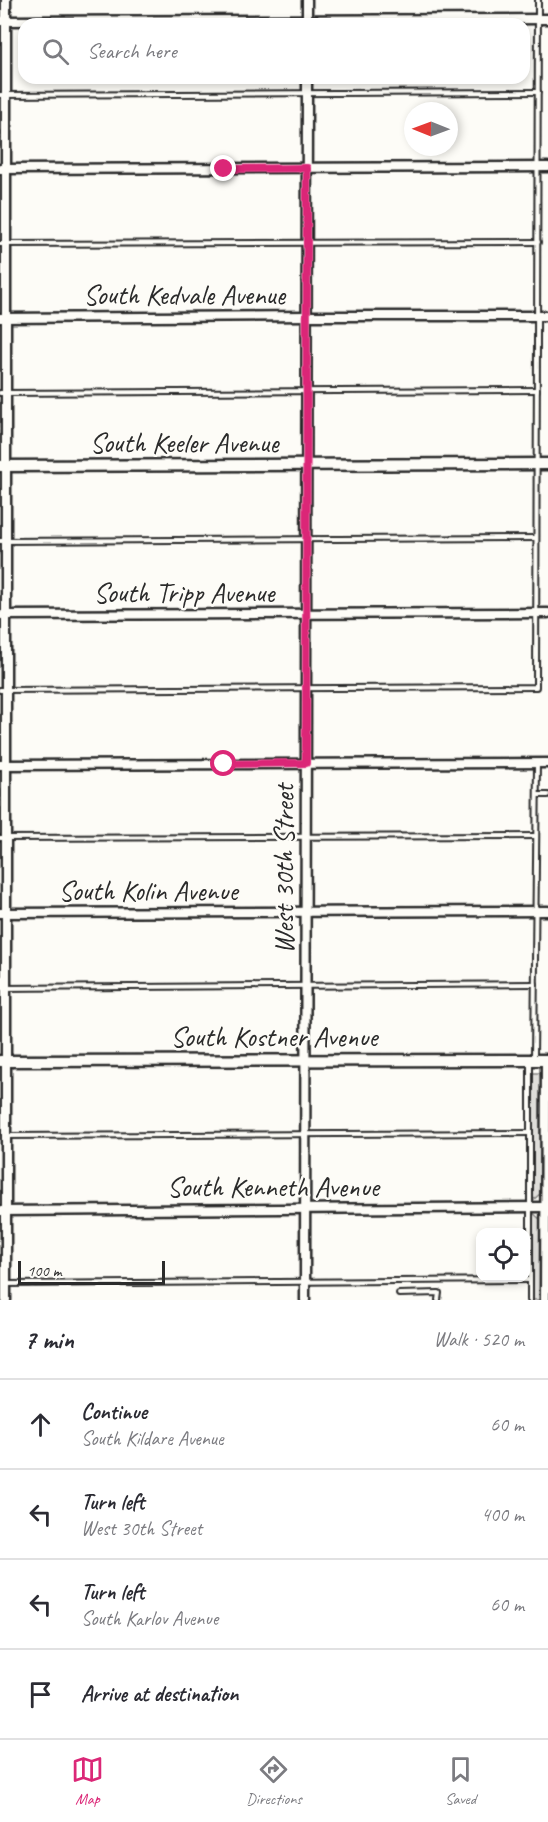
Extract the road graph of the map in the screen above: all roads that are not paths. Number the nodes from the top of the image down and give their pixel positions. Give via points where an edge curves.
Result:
1 (6, 0) edge
2 (307, 0) edge
3 (538, 0) edge
4 (307, 18) edge
5 (530, 19) edge
6 (538, 19) junction
7 (548, 19) edge
8 (3, 21) edge
9 (18, 21) edge
10 (307, 84) edge
11 (538, 92) junction
12 (307, 94) junction
13 (3, 95) edge
14 (538, 167) junction
15 (548, 167) edge
16 (307, 168) junction
17 (3, 169) edge
18 (537, 242) junction
19 (307, 243) junction
20 (3, 244) edge
21 (307, 316) junction
22 (537, 316) junction
23 (548, 316) edge
24 (3, 318) edge
25 (537, 390) junction
26 (307, 391) junction
27 (3, 393) edge
28 (542, 464) edge
29 (307, 465) junction
30 (3, 466) edge
31 (537, 538) junction
32 (306, 540) junction
33 (3, 541) edge
34 (536, 613) junction
35 (548, 613) edge
36 (306, 614) junction
37 (3, 615) edge
38 (306, 688) junction
39 (3, 690) edge
40 (306, 763) junction
41 (537, 763) junction
42 (548, 763) edge
43 (3, 765) edge
44 (537, 795) junction
45 (548, 795) edge
46 (536, 836) junction
47 (306, 837) junction
48 (2, 838) edge
49 (536, 911) junction
50 (548, 911) edge
51 (306, 912) junction
52 (2, 913) edge
53 (535, 984) junction
54 (306, 986) junction
55 (2, 987) edge
56 (306, 1060) junction
57 (532, 1060) junction
58 (547, 1060) edge
59 (3, 1061) edge
60 (530, 1133) junction
61 (305, 1134) junction
62 (5, 1136) junction
63 (546, 1207) junction
64 (530, 1208) junction
65 (305, 1209) junction
66 (3, 1210) edge
67 (530, 1228) edge
68 (476, 1281) edge
69 (530, 1282) edge
70 (305, 1283) junction
71 (6, 1284) junction
72 (399, 1294) dead end
73 (6, 1300) edge
74 (305, 1300) edge
75 (438, 1300) edge
76 (530, 1300) edge
77 (545, 1300) edge

1 - 8 street
2 - 4 street
3 - 6 lane
5 - 6 street
6 - 7 street
6 - 11 lane
8 - 9 street
8 - 13 street
10 - 12 street, West 30th Street
11 - 12 lane
11 - 14 lane
12 - 13 lane
12 - 16 street, West 30th Street
13 - 17 street
14 - 15 street
14 - 16 street
14 - 18 lane
16 - 17 street
16 - 19 street, West 30th Street
17 - 20 street
18 - 19 lane
18 - 22 lane
19 - 20 lane
19 - 21 street, West 30th Street
20 - 24 street
21 - 22 street, South Kedvale Avenue
21 - 24 street, South Kedvale Avenue
21 - 26 street, West 30th Street
22 - 23 street, South Kedvale Avenue
22 - 25 lane
24 - 27 street
25 - 26 lane
25 - 28 lane
26 - 27 lane
26 - 29 street, West 30th Street
27 - 30 street
28 - 29 street, South Keeler Avenue
28 - 31 lane
29 - 30 street, South Keeler Avenue
29 - 32 street, West 30th Street
30 - 33 street
31 - 32 lane
31 - 34 lane
32 - 33 lane
32 - 36 street, West 30th Street
33 - 37 street
34 - 35 street, South Tripp Avenue
34 - 36 street, South Tripp Avenue
34 - 38 lane via 536,687
36 - 37 street, South Tripp Avenue
36 - 38 street, West 30th Street
37 - 39 street
38 - 39 lane
38 - 40 street, West 30th Street
39 - 43 street
40 - 41 street
40 - 43 street
40 - 47 street, West 30th Street
41 - 42 street
41 - 44 lane
43 - 48 street
44 - 45 lane
44 - 46 lane
46 - 47 lane
46 - 49 lane
47 - 48 lane
47 - 51 street, West 30th Street
48 - 52 street
49 - 50 street, South Kolin Avenue
49 - 51 street, South Kolin Avenue
49 - 53 lane
51 - 52 street, South Kolin Avenue
51 - 54 street, West 30th Street
52 - 55 street
53 - 54 lane
53 - 57 lane
54 - 55 lane
54 - 56 street, West 30th Street
55 - 59 street
56 - 57 street, South Kostner Avenue
56 - 59 street, South Kostner Avenue
56 - 61 street, West 30th Street
57 - 58 street, South Kostner Avenue
57 - 60 lane
58 - 63 street
59 - 62 street
60 - 61 lane
60 - 64 lane
61 - 62 lane
61 - 65 street, West 30th Street
62 - 66 street
63 - 64 street, South Kenneth Avenue
63 - 77 street
64 - 65 street, South Kenneth Avenue
64 - 67 lane
65 - 66 street, South Kenneth Avenue
65 - 70 street, West 30th Street
66 - 71 street
68 - 70 lane
69 - 76 lane
70 - 71 lane
70 - 74 street, West 30th Street
71 - 73 street
72 - 75 lane via 438,1293

